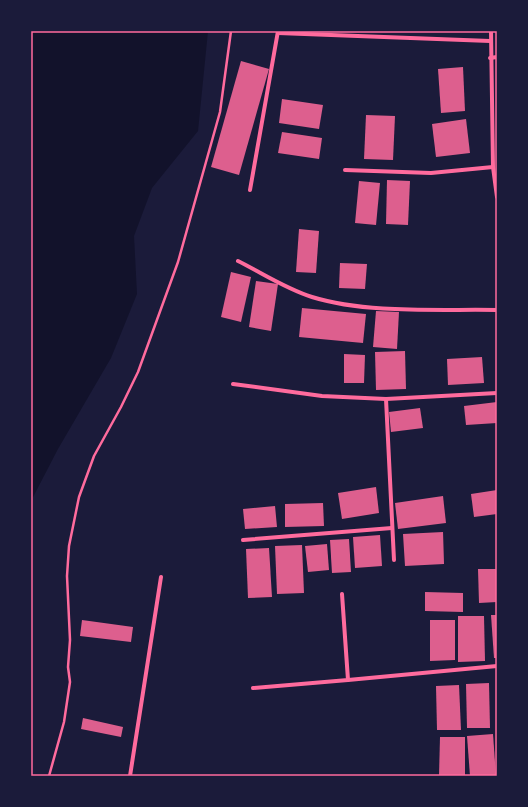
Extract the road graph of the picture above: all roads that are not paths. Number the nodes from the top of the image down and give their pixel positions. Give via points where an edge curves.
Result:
1 (491, 31) edge
2 (278, 32) edge
3 (490, 41) junction
4 (497, 57) edge
5 (490, 58) junction
6 (493, 167) junction
7 (345, 170) dead end
8 (250, 190) dead end
9 (497, 197) edge
10 (238, 261) dead end
11 (497, 310) edge
12 (234, 384) dead end
13 (497, 393) edge
14 (386, 399) junction
15 (392, 528) junction
16 (243, 540) dead end
17 (394, 560) dead end
18 (161, 577) dead end
19 (342, 594) dead end
20 (497, 666) edge
21 (348, 680) junction
22 (253, 688) dead end
23 (130, 776) edge

1 - 3 street
2 - 3 street
2 - 8 street
3 - 5 street
4 - 5 street
5 - 6 street
6 - 7 street via 431,173
6 - 9 street
10 - 11 street via 311,297 345,304 398,309
12 - 14 street via 322,396
13 - 14 street
14 - 15 street
15 - 16 street
15 - 17 street
18 - 23 street
19 - 21 street
20 - 21 street
21 - 22 street

